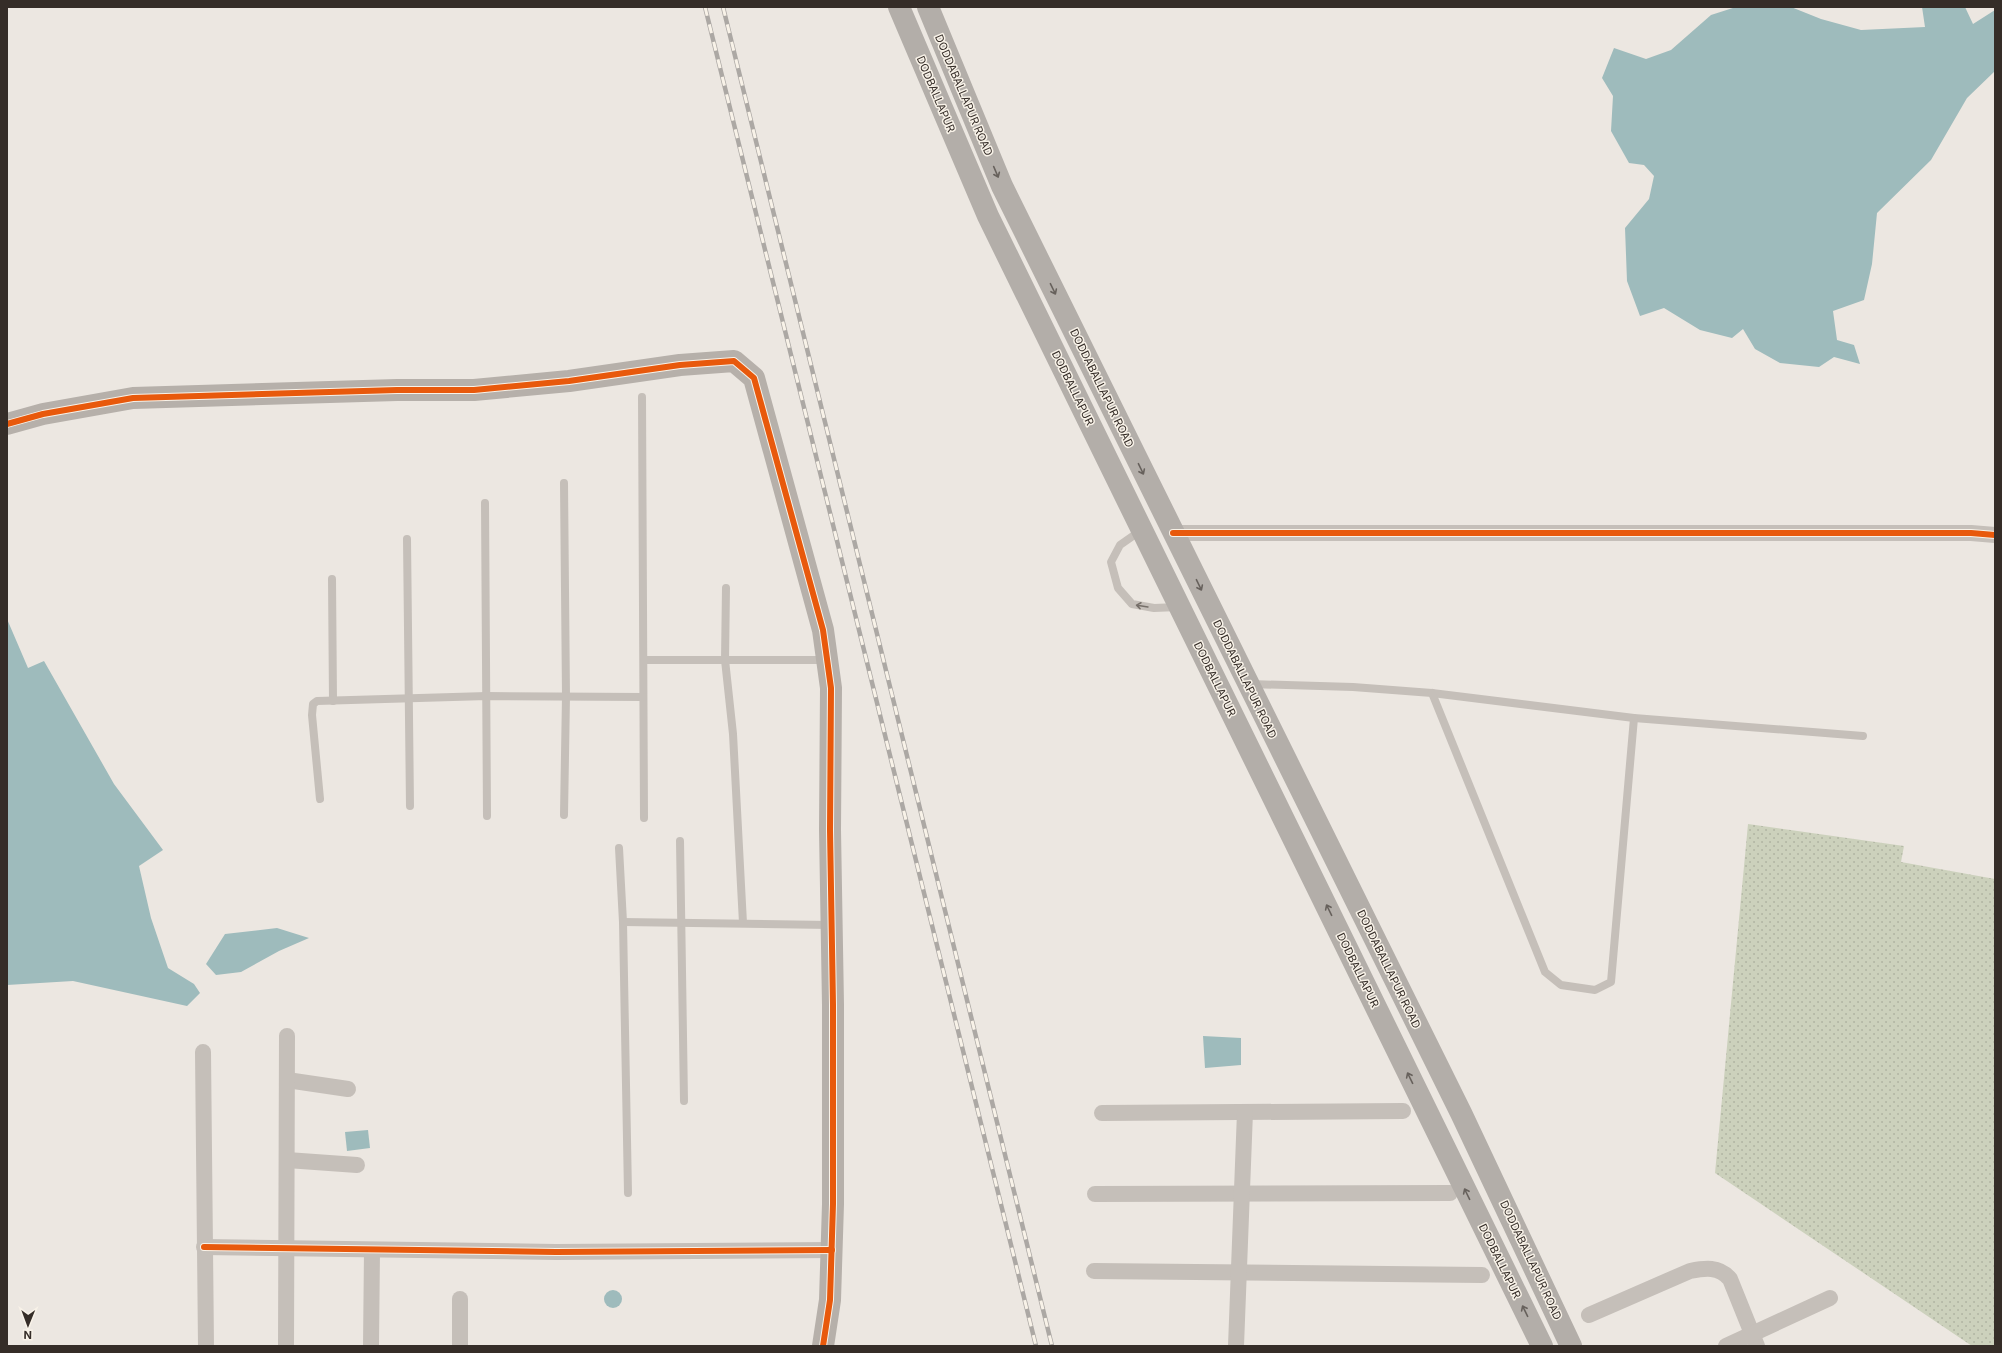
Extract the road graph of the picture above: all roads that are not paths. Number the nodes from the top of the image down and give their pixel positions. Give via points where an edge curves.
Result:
1 (899, 7) edge
2 (928, 7) edge
3 (642, 397) dead end
4 (7, 424) edge
5 (564, 483) dead end
6 (485, 503) dead end
7 (1142, 530) junction
8 (1173, 533) junction
9 (1995, 535) edge
10 (407, 539) dead end
11 (332, 579) dead end
12 (726, 588) dead end
13 (1180, 607) junction
14 (644, 660) junction
15 (725, 660) junction
16 (827, 660) junction
17 (1247, 684) junction
18 (1432, 693) junction
19 (487, 696) junction
20 (566, 696) junction
21 (643, 696) junction
22 (408, 698) junction
23 (333, 701) junction
24 (1634, 718) junction
25 (1863, 736) dead end
26 (320, 799) dead end
27 (410, 806) dead end
28 (487, 816) dead end
29 (564, 816) dead end
30 (644, 818) dead end
31 (680, 841) dead end
32 (619, 848) dead end
33 (623, 922) junction
34 (680, 922) junction
35 (743, 922) junction
36 (831, 925) junction
37 (287, 1036) dead end
38 (203, 1052) dead end
39 (287, 1080) junction
40 (348, 1089) dead end
41 (684, 1101) dead end
42 (1403, 1111) dead end
43 (1245, 1112) junction
44 (1102, 1113) dead end
45 (287, 1160) junction
46 (357, 1165) dead end
47 (628, 1192) dead end
48 (1095, 1194) dead end
49 (1242, 1194) junction
50 (1450, 1194) dead end
51 (204, 1247) junction
52 (287, 1247) junction
53 (372, 1250) junction
54 (832, 1250) junction
55 (1094, 1271) dead end
56 (1238, 1273) junction
57 (1482, 1275) dead end
58 (1830, 1298) dead end
59 (460, 1299) dead end
60 (1589, 1315) dead end
61 (1755, 1340) edge
62 (206, 1346) edge
63 (286, 1346) edge
64 (371, 1346) edge
65 (460, 1346) edge
66 (823, 1346) edge
67 (1236, 1346) edge
68 (1542, 1346) edge
69 (1571, 1346) edge
70 (1726, 1346) edge

1 - 7 main road, DODBALLAPUR via 988,216
2 -> 8 main road, DODDABALLAPUR ROAD via 1002,186
3 - 14 lane
4 - 16 street via 43,414 133,398 474,390 569,381 680,365 734,361 754,378 823,630
5 - 20 lane
6 - 19 lane
7 - 13 main road, DODBALLAPUR
13 -> 7 lane via 1154,608 1132,604 1118,588 1111,562 1120,545
8 - 9 street
8 -> 17 main road, DODDABALLAPUR ROAD
10 - 22 lane
11 - 23 lane
12 - 15 lane
68 -> 13 main road, DODBALLAPUR
14 - 15 lane
14 - 21 lane
15 - 16 lane
15 - 35 lane via 733,734
16 - 36 street via 831,688
17 - 18 lane via 1353,686
17 - 69 main road, DODDABALLAPUR ROAD via 1461,1114
18 - 24 lane
18 - 24 lane via 1545,972 1561,984 1595,990 1611,982
19 - 20 lane
19 - 22 lane
19 - 28 lane
20 - 21 lane
20 - 29 lane
21 - 30 lane
22 - 23 lane
22 - 27 lane
23 - 26 lane via 317,702 313,704 312,709
24 - 25 lane
31 - 34 lane
32 - 33 lane
33 - 34 lane
33 - 47 lane
34 - 35 lane
34 - 41 lane
35 - 36 lane
36 - 54 street
37 - 39 street
38 - 51 street
39 - 40 street
39 - 45 street
42 - 43 street
43 - 44 street
43 - 49 street
45 - 46 street
45 - 52 street
48 - 49 street
49 - 50 street
49 - 56 street
51 - 52 street
51 - 62 street
52 - 53 street
52 - 63 street
53 - 54 street
53 - 64 street
54 - 66 street via 830,1300
55 - 56 street
56 - 57 street
56 - 67 street
58 - 61 street
59 - 65 street
60 - 61 street via 1690,1270 1716,1269 1730,1279
61 - 70 street

